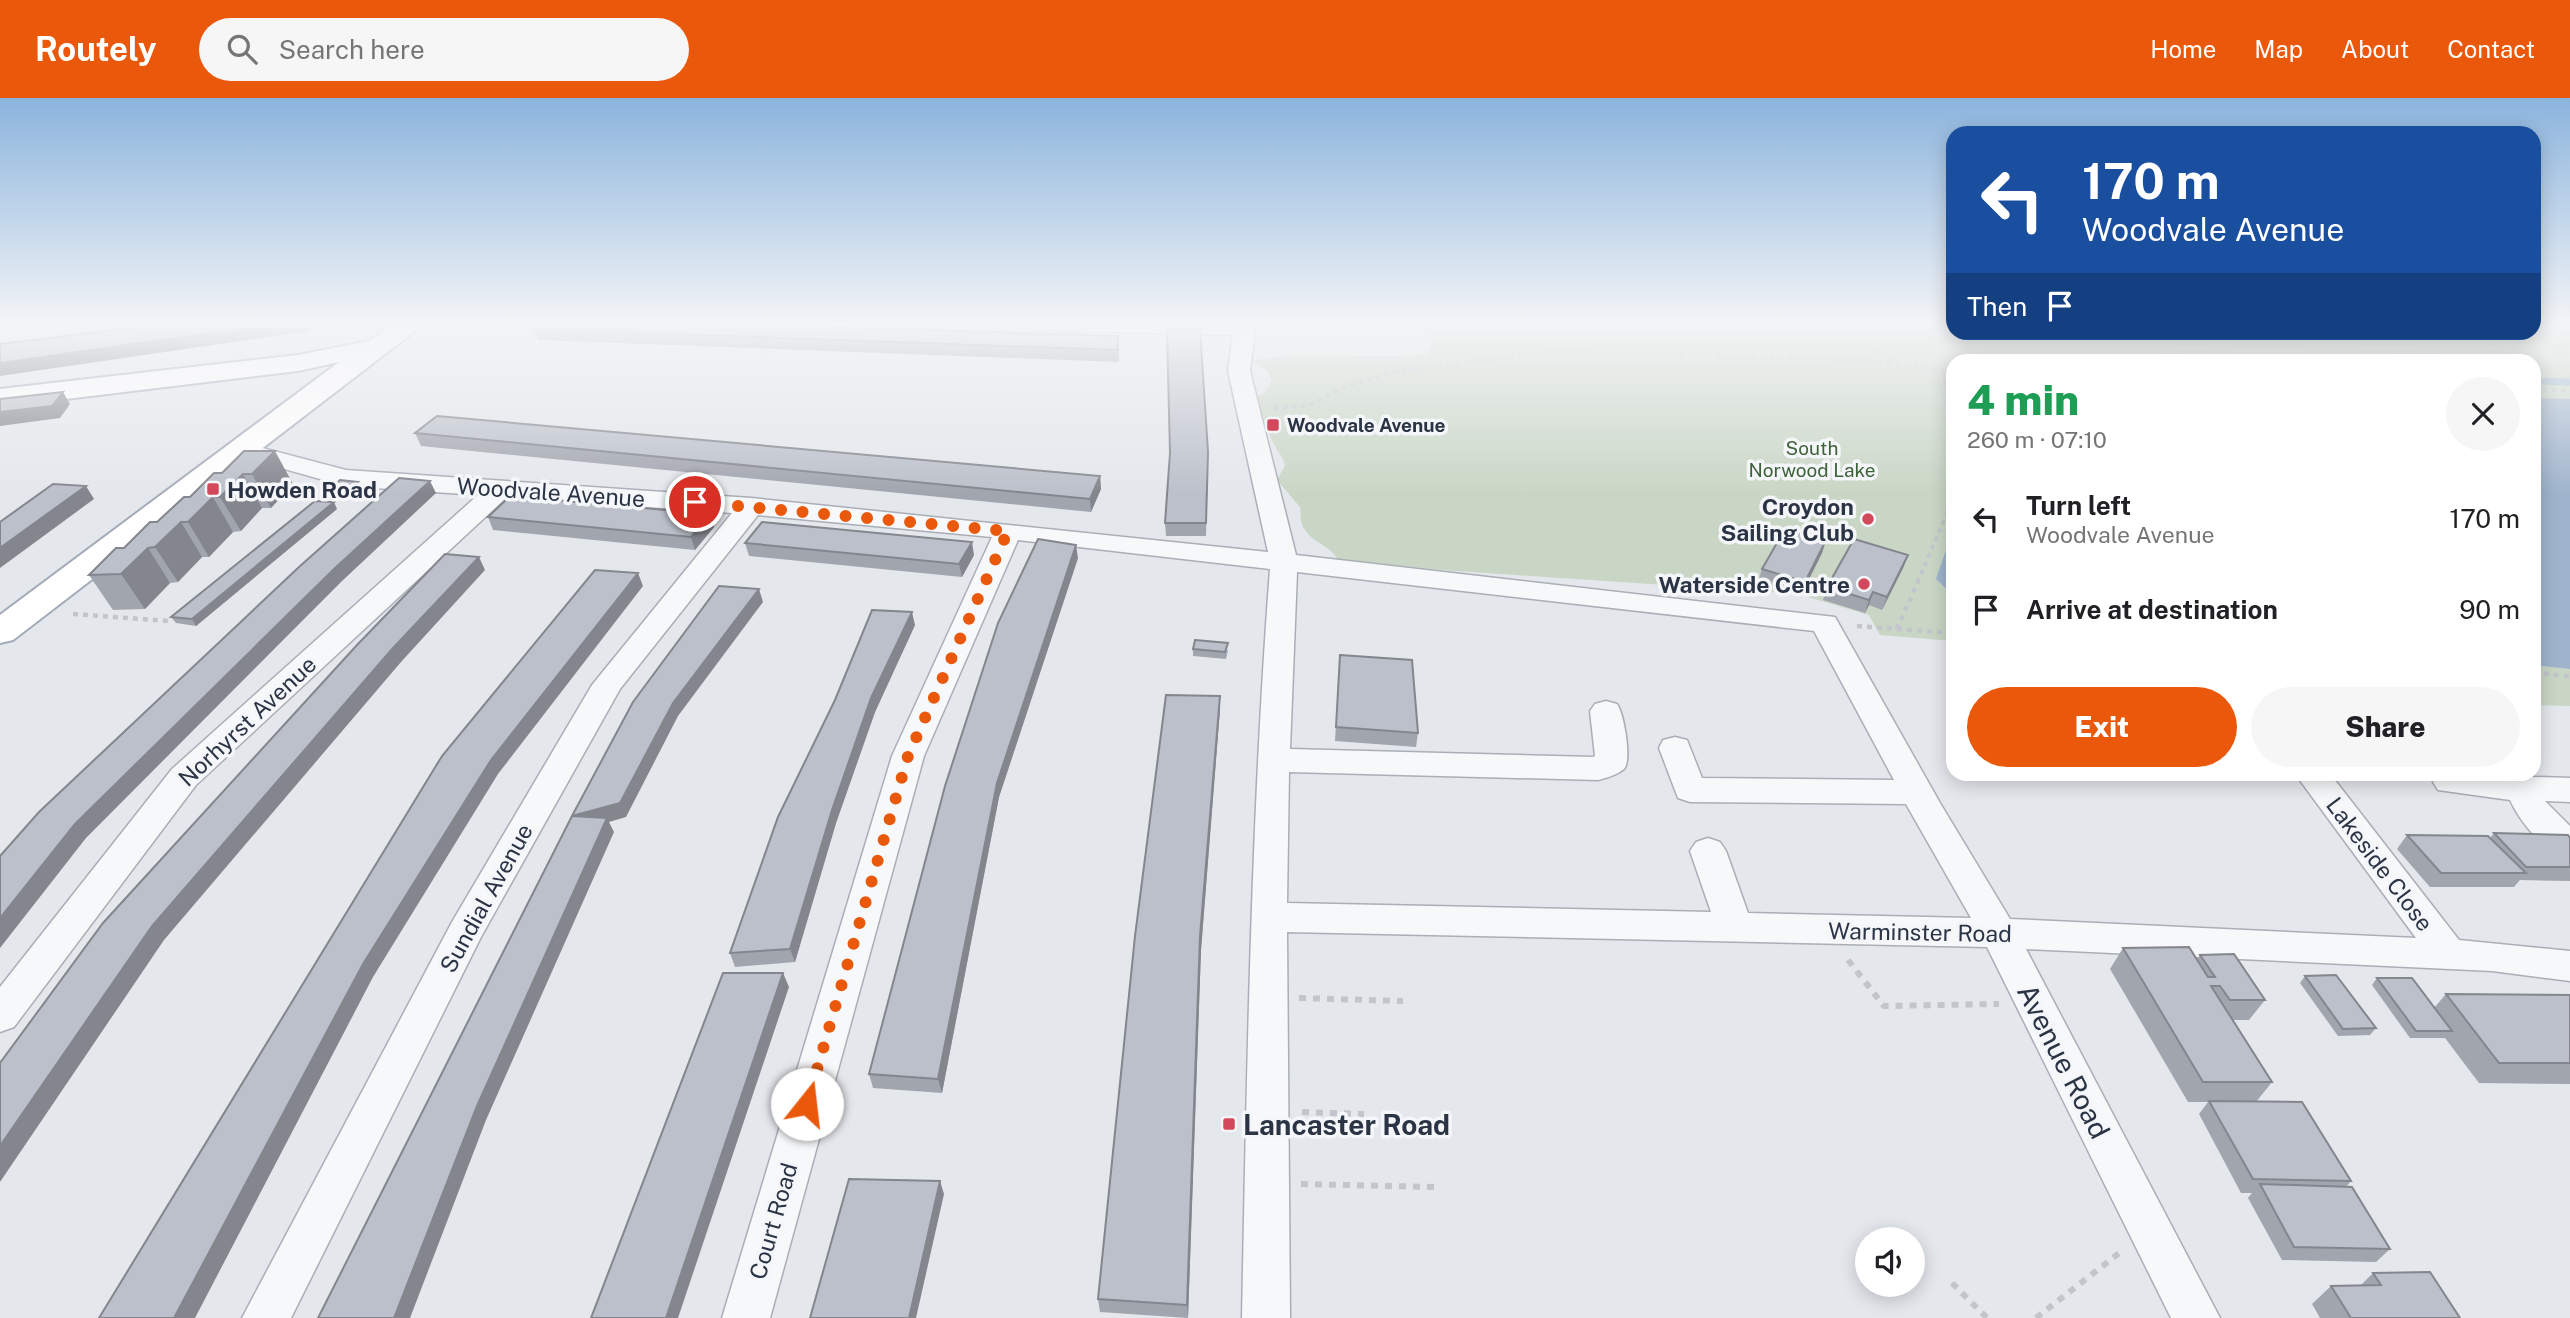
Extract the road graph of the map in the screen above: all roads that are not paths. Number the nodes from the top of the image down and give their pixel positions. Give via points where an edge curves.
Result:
1 (145, 381) edge
2 (318, 381) edge
3 (330, 381) edge
4 (1241, 381) edge
5 (315, 392) junction
6 (0, 398) edge
7 (240, 449) junction
8 (500, 489) junction
9 (751, 506) junction
10 (1008, 531) junction
11 (1284, 562) junction
12 (1825, 623) joint
13 (0, 632) edge
14 (1606, 711) dead end
15 (1675, 748) dead end
16 (1273, 760) junction
17 (2318, 781) edge
18 (2450, 782) dead end
19 (2524, 789) junction
20 (2570, 790) edge
21 (1916, 792) junction
22 (2570, 848) edge
23 (1708, 851) dead end
24 (1268, 917) junction
25 (1735, 929) junction
26 (1999, 933) junction
27 (2449, 954) junction
28 (2570, 966) edge
29 (0, 1016) edge
30 (266, 1318) edge
31 (746, 1318) edge
32 (1266, 1318) edge
33 (2196, 1318) edge

1 - 6 main road
2 - 5 main road
3 - 5 main road
4 - 11 street
5 - 7 main road
7 - 8 street, Woodvale Avenue via 345,478
7 - 13 main road
8 - 9 street, Woodvale Avenue
8 - 29 street, Norhyrst Avenue via 184,777
9 - 10 street, Woodvale Avenue
9 - 30 street, Sundial Avenue via 607,684 465,932
10 - 11 street, Woodvale Avenue
10 - 31 street, Court Road via 908,756
11 - 12 street, Woodvale Avenue
11 - 16 street
12 - 21 street, Avenue Road
14 - 16 street via 1612,761 1598,769
15 - 21 street via 1694,802
16 - 24 street
17 - 27 street, Lakeside Close
18 - 19 street
19 - 20 street
19 - 22 street via 2531,808
21 - 26 street, Avenue Road
23 - 25 street
24 - 25 street, Warminster Road
24 - 32 street
25 - 26 street, Warminster Road
26 - 27 street, Warminster Road
26 - 33 street, Avenue Road
27 - 28 street, Warminster Road

